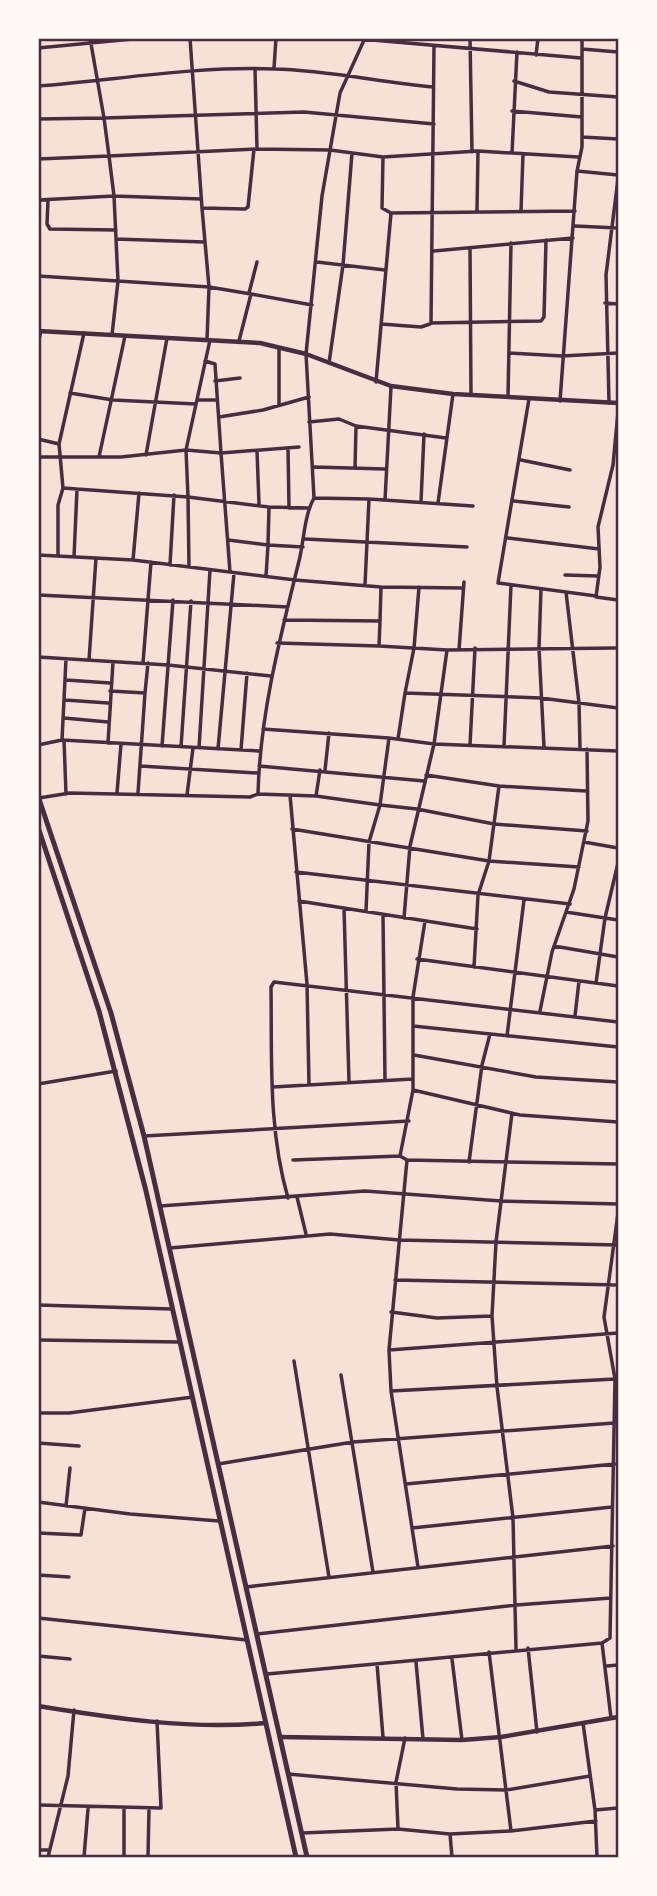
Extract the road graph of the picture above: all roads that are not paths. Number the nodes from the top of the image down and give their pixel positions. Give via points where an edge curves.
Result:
1 (144, 38) edge
2 (190, 38) edge
3 (276, 38) edge
4 (349, 38) edge
5 (429, 38) edge
6 (470, 38) edge
7 (538, 38) edge
8 (582, 38) edge
9 (364, 40) edge
10 (91, 41) edge
11 (431, 47) junction
12 (38, 48) edge
13 (470, 49) junction
14 (582, 49) junction
15 (517, 52) junction
16 (618, 52) edge
17 (536, 55) junction
18 (582, 58) junction
19 (255, 69) junction
20 (274, 69) junction
21 (194, 71) junction
22 (346, 74) junction
23 (514, 81) junction
24 (98, 82) junction
25 (38, 86) edge
26 (433, 88) junction
27 (583, 94) junction
28 (618, 97) edge
29 (512, 111) junction
30 (257, 112) junction
31 (197, 114) junction
32 (336, 115) junction
33 (582, 117) junction
34 (104, 118) junction
35 (38, 119) edge
36 (434, 124) junction
37 (582, 137) junction
38 (618, 139) edge
39 (256, 149) junction
40 (330, 150) junction
41 (478, 151) junction
42 (199, 152) junction
43 (472, 152) junction
44 (352, 153) junction
45 (512, 153) junction
46 (435, 154) junction
47 (523, 154) junction
48 (109, 156) junction
49 (383, 157) junction
50 (578, 157) junction
51 (38, 159) edge
52 (577, 170) junction
53 (618, 177) edge
54 (114, 196) junction
55 (48, 199) junction
56 (201, 199) junction
57 (38, 200) edge
58 (202, 208) junction
59 (477, 210) junction
60 (434, 211) junction
61 (521, 211) junction
62 (575, 211) junction
63 (391, 213) junction
64 (574, 226) junction
65 (611, 227) junction
66 (618, 228) edge
67 (116, 230) junction
68 (573, 238) junction
69 (116, 239) junction
70 (546, 240) junction
71 (204, 242) junction
72 (511, 243) junction
73 (470, 248) junction
74 (434, 251) junction
75 (257, 262) dead end
76 (317, 262) junction
77 (343, 265) junction
78 (385, 270) junction
79 (38, 276) edge
80 (118, 281) junction
81 (209, 286) junction
82 (250, 293) junction
83 (605, 303) junction
84 (618, 304) edge
85 (312, 305) junction
86 (471, 321) junction
87 (509, 322) junction
88 (431, 323) junction
89 (381, 324) junction
90 (40, 331) edge
91 (83, 333) junction
92 (112, 335) junction
93 (125, 336) junction
94 (167, 338) junction
95 (209, 340) junction
96 (239, 341) junction
97 (38, 342) edge
98 (279, 346) junction
99 (509, 353) junction
100 (618, 353) edge
101 (306, 354) junction
102 (606, 354) junction
103 (562, 356) junction
104 (205, 361) junction
105 (329, 363) junction
106 (240, 378) dead end
107 (215, 381) junction
108 (376, 382) junction
109 (391, 386) junction
110 (70, 393) junction
111 (453, 394) junction
112 (471, 395) junction
113 (309, 397) junction
114 (508, 397) junction
115 (528, 399) junction
116 (113, 400) junction
117 (216, 400) junction
118 (560, 401) junction
119 (157, 402) junction
120 (197, 402) junction
121 (618, 402) edge
122 (609, 403) junction
123 (279, 405) junction
124 (618, 412) edge
125 (219, 417) junction
126 (309, 422) junction
127 (356, 426) junction
128 (389, 429) junction
129 (424, 434) junction
130 (446, 438) junction
131 (38, 439) edge
132 (58, 444) junction
133 (299, 447) dead end
134 (288, 448) junction
135 (186, 450) junction
136 (257, 450) junction
137 (221, 453) junction
138 (146, 455) junction
139 (38, 457) edge
140 (60, 457) junction
141 (99, 457) junction
142 (520, 460) junction
143 (314, 467) junction
144 (355, 468) junction
145 (386, 469) junction
146 (570, 470) dead end
147 (63, 488) junction
148 (77, 489) junction
149 (139, 492) junction
150 (174, 495) junction
151 (188, 497) junction
152 (314, 498) junction
153 (369, 499) junction
154 (385, 500) junction
155 (226, 501) junction
156 (514, 501) junction
157 (421, 502) junction
158 (438, 503) junction
159 (259, 505) junction
160 (269, 506) junction
161 (473, 506) dead end
162 (569, 507) dead end
163 (289, 508) junction
164 (309, 508) junction
165 (507, 538) junction
166 (305, 539) junction
167 (228, 540) junction
168 (368, 543) junction
169 (268, 545) junction
170 (303, 547) junction
171 (467, 547) dead end
172 (599, 549) junction
173 (38, 555) edge
174 (58, 556) junction
175 (74, 557) junction
176 (96, 558) junction
177 (133, 560) junction
178 (151, 562) junction
179 (170, 565) junction
180 (189, 567) junction
181 (210, 569) junction
182 (232, 573) junction
183 (565, 575) dead end
184 (266, 576) junction
185 (598, 576) junction
186 (295, 580) junction
187 (464, 582) dead end
188 (365, 585) junction
189 (511, 585) junction
190 (381, 587) junction
191 (419, 587) junction
192 (463, 588) junction
193 (541, 589) junction
194 (566, 592) junction
195 (38, 595) edge
196 (596, 596) junction
197 (93, 597) junction
198 (618, 598) edge
199 (147, 599) junction
200 (173, 600) junction
201 (191, 601) junction
202 (209, 602) junction
203 (234, 603) junction
204 (288, 607) junction
205 (284, 620) junction
206 (380, 621) junction
207 (277, 643) junction
208 (379, 646) junction
209 (508, 647) junction
210 (475, 648) junction
211 (539, 648) junction
212 (574, 648) junction
213 (616, 648) junction
214 (414, 649) junction
215 (447, 650) junction
216 (459, 650) junction
217 (38, 657) edge
218 (66, 659) junction
219 (89, 660) junction
220 (113, 662) junction
221 (145, 663) junction
222 (169, 665) junction
223 (187, 667) junction
224 (206, 669) junction
225 (227, 671) junction
226 (247, 673) junction
227 (271, 676) junction
228 (66, 680) junction
229 (110, 683) junction
230 (110, 691) junction
231 (145, 693) junction
232 (405, 693) junction
233 (439, 695) junction
234 (473, 696) junction
235 (505, 697) junction
236 (541, 698) junction
237 (65, 700) junction
238 (108, 703) junction
239 (579, 703) junction
240 (617, 708) edge
241 (64, 719) junction
242 (108, 722) junction
243 (263, 729) junction
244 (329, 733) junction
245 (389, 738) junction
246 (398, 739) junction
247 (63, 740) junction
248 (108, 743) junction
249 (121, 744) junction
250 (435, 744) junction
251 (38, 745) edge
252 (141, 745) junction
253 (470, 745) junction
254 (162, 746) junction
255 (504, 746) junction
256 (181, 747) junction
257 (544, 747) junction
258 (193, 748) junction
259 (199, 748) junction
260 (580, 749) junction
261 (587, 749) junction
262 (218, 750) junction
263 (241, 750) junction
264 (260, 751) junction
265 (618, 751) edge
266 (259, 765) junction
267 (140, 766) junction
268 (191, 769) junction
269 (322, 770) junction
270 (258, 773) junction
271 (426, 775) junction
272 (384, 777) junction
273 (424, 781) junction
274 (499, 786) junction
275 (586, 791) junction
276 (117, 793) junction
277 (138, 793) junction
278 (66, 794) junction
279 (258, 794) junction
280 (187, 795) junction
281 (290, 795) junction
282 (316, 796) junction
283 (39, 797) edge
284 (380, 805) junction
285 (417, 808) junction
286 (494, 824) junction
287 (38, 827) edge
288 (292, 829) junction
289 (586, 831) junction
290 (369, 842) junction
291 (584, 842) junction
292 (42, 846) edge
293 (410, 846) junction
294 (618, 848) edge
295 (489, 861) junction
296 (618, 863) edge
297 (579, 867) junction
298 (296, 872) junction
299 (367, 881) junction
300 (409, 887) junction
301 (478, 895) junction
302 (524, 900) junction
303 (299, 901) junction
304 (570, 904) junction
305 (344, 908) junction
306 (366, 911) junction
307 (566, 912) junction
308 (383, 915) junction
309 (404, 918) junction
310 (605, 918) junction
311 (618, 920) edge
312 (425, 921) junction
313 (477, 929) junction
314 (554, 946) junction
315 (600, 955) junction
316 (618, 957) edge
317 (417, 958) junction
318 (474, 967) junction
319 (517, 972) junction
320 (547, 976) junction
321 (579, 981) junction
322 (596, 983) junction
323 (307, 984) junction
324 (618, 986) edge
325 (346, 990) junction
326 (382, 992) junction
327 (413, 997) junction
328 (511, 1008) junction
329 (540, 1011) junction
330 (575, 1016) junction
331 (618, 1022) edge
332 (413, 1026) junction
333 (490, 1034) junction
334 (507, 1036) junction
335 (618, 1046) edge
336 (414, 1055) junction
337 (482, 1065) junction
338 (116, 1072) junction
339 (618, 1073) edge
340 (413, 1079) junction
341 (386, 1080) junction
342 (618, 1082) edge
343 (349, 1083) junction
344 (38, 1084) edge
345 (309, 1085) junction
346 (273, 1087) junction
347 (413, 1090) junction
348 (478, 1104) junction
349 (512, 1112) junction
350 (409, 1121) junction
351 (618, 1122) edge
352 (274, 1127) junction
353 (144, 1136) junction
354 (400, 1156) junction
355 (293, 1160) dead end
356 (407, 1160) junction
357 (469, 1162) junction
358 (507, 1162) junction
359 (618, 1164) edge
360 (405, 1196) junction
361 (297, 1197) junction
362 (288, 1198) junction
363 (501, 1201) junction
364 (618, 1204) edge
365 (160, 1206) junction
366 (618, 1213) edge
367 (306, 1234) junction
368 (398, 1240) junction
369 (496, 1242) junction
370 (616, 1245) edge
371 (170, 1248) junction
372 (395, 1280) junction
373 (493, 1282) junction
374 (609, 1285) junction
375 (618, 1286) edge
376 (38, 1305) edge
377 (172, 1309) junction
378 (391, 1311) junction
379 (492, 1316) junction
380 (618, 1333) edge
381 (608, 1334) junction
382 (38, 1340) edge
383 (180, 1342) junction
384 (493, 1345) junction
385 (389, 1350) junction
386 (294, 1361) dead end
387 (341, 1375) dead end
388 (615, 1379) junction
389 (497, 1387) junction
390 (391, 1391) junction
391 (193, 1398) junction
392 (38, 1413) edge
393 (614, 1423) junction
394 (502, 1432) junction
395 (399, 1440) junction
396 (353, 1442) junction
397 (38, 1443) edge
398 (79, 1446) dead end
399 (309, 1447) junction
400 (218, 1464) junction
401 (615, 1464) junction
402 (70, 1468) dead end
403 (509, 1474) junction
404 (406, 1484) junction
405 (38, 1502) edge
406 (66, 1506) junction
407 (612, 1507) junction
408 (86, 1508) junction
409 (513, 1518) junction
410 (219, 1521) junction
411 (412, 1528) junction
412 (38, 1533) edge
413 (615, 1544) edge
414 (515, 1557) junction
415 (418, 1567) junction
416 (373, 1572) junction
417 (38, 1575) edge
418 (69, 1577) dead end
419 (329, 1577) junction
420 (245, 1587) junction
421 (611, 1598) junction
422 (516, 1605) junction
423 (38, 1618) edge
424 (257, 1634) junction
425 (247, 1640) junction
426 (602, 1643) junction
427 (528, 1648) junction
428 (516, 1649) junction
429 (489, 1652) junction
430 (38, 1656) edge
431 (452, 1658) junction
432 (70, 1659) dead end
433 (416, 1662) junction
434 (377, 1664) junction
435 (618, 1665) edge
436 (606, 1666) junction
437 (267, 1674) junction
438 (38, 1706) edge
439 (74, 1710) junction
440 (618, 1717) edge
441 (611, 1718) junction
442 (157, 1721) junction
443 (265, 1723) junction
444 (583, 1723) junction
445 (537, 1732) junction
446 (280, 1737) junction
447 (383, 1737) junction
448 (501, 1737) junction
449 (405, 1738) junction
450 (423, 1739) junction
451 (462, 1740) junction
452 (282, 1747) junction
453 (270, 1748) junction
454 (288, 1774) junction
455 (590, 1776) junction
456 (396, 1782) junction
457 (506, 1790) junction
458 (38, 1805) edge
459 (58, 1807) junction
460 (124, 1808) junction
461 (618, 1808) edge
462 (88, 1809) junction
463 (149, 1809) junction
464 (595, 1810) junction
465 (596, 1821) junction
466 (398, 1829) junction
467 (511, 1831) junction
468 (301, 1833) junction
469 (450, 1834) junction
470 (38, 1850) edge
471 (49, 1850) junction
472 (48, 1857) edge
473 (84, 1857) edge
474 (124, 1857) edge
475 (148, 1857) edge
476 (296, 1857) edge
477 (307, 1857) edge
478 (452, 1857) edge
479 (597, 1857) edge

1 - 10 street
2 - 21 street
3 - 20 street
4 - 9 street
5 - 11 street
6 - 13 street
7 - 17 street
8 - 14 street
9 - 11 street
9 - 22 street
10 - 12 street
10 - 24 street
11 - 13 street
11 - 26 street
13 - 15 street
13 - 43 street
14 - 16 street
14 - 18 street
15 - 17 street
15 - 23 street
17 - 18 street
18 - 27 street
19 - 20 street
19 - 21 street
19 - 30 street
20 - 22 street
21 - 24 street
21 - 31 street
22 - 26 street
22 - 32 street
23 - 27 street via 549,92
23 - 29 street
24 - 25 street
24 - 34 street
26 - 36 street
27 - 28 street
27 - 33 street
29 - 33 street
29 - 45 street
30 - 31 street
30 - 32 street
30 - 39 street
31 - 34 street
31 - 42 street
32 - 36 street
32 - 40 street
33 - 37 street
34 - 35 street
34 - 48 street
36 - 46 street
37 - 38 street
37 - 50 street
39 - 40 street
39 - 42 street
39 - 58 street via 247,208
40 - 44 street
40 - 76 street
41 - 43 street
41 - 45 street
41 - 59 street
42 - 48 street
42 - 56 street
43 - 46 street
44 - 49 street
44 - 77 street
45 - 47 street
46 - 49 street
46 - 60 street
47 - 50 street
47 - 61 street
48 - 51 street
48 - 54 street
49 - 63 street via 382,208
50 - 52 street
52 - 53 street
52 - 62 street
53 - 65 street
54 - 55 street
54 - 56 street
54 - 67 street
55 - 57 street
55 - 67 street via 50,229
56 - 58 street
58 - 71 street
59 - 60 street
59 - 61 street
60 - 63 street
60 - 74 street
61 - 62 street
62 - 64 street
63 - 78 street
64 - 65 street
64 - 68 street
65 - 66 street
65 - 83 street
67 - 69 street
68 - 70 street
68 - 103 street
69 - 71 street
69 - 80 street
70 - 72 street
70 - 87 street via 544,317 541,321
71 - 81 street
72 - 73 street
72 - 87 street
73 - 74 street
73 - 86 street
74 - 88 street
75 - 82 street
76 - 77 street
76 - 85 street
77 - 78 street
77 - 105 street
78 - 89 street
79 - 80 street
80 - 81 street
80 - 92 street
81 - 82 street
81 - 95 street
82 - 85 street
82 - 96 street
83 - 84 street
83 - 102 street
85 - 101 street
86 - 87 street
86 - 88 street
86 - 112 street
87 - 99 street
88 - 89 street via 421,327
89 - 108 street
90 - 91 street
90 - 97 street
91 - 92 street
91 - 110 street
92 - 93 street
93 - 94 street
93 - 116 street
94 - 95 street
94 - 119 street
95 - 96 street
95 - 104 street
96 - 98 street
98 - 101 street
98 - 123 street
99 - 103 street
99 - 114 street
100 - 102 street
101 - 105 street
101 - 113 street
102 - 103 street
102 - 122 street
103 - 118 street
104 - 107 street via 214,362
104 - 120 street
105 - 108 street
106 - 107 street
107 - 117 street
108 - 109 street
109 - 111 street
109 - 128 street
110 - 116 street
110 - 132 street
111 - 112 street
111 - 130 street
112 - 114 street
113 - 123 street
113 - 126 street
114 - 115 street
115 - 118 street
115 - 142 street
116 - 119 street
116 - 141 street
117 - 120 street
117 - 125 street
118 - 122 street
119 - 120 street
119 - 138 street
120 - 135 street
121 - 122 street
123 - 125 street
124 - 172 street via 613,465 598,527
125 - 137 street
126 - 127 street via 339,419
126 - 143 street
127 - 128 street
127 - 144 street
128 - 129 street
128 - 145 street
129 - 130 street
129 - 157 street
130 - 158 street
131 - 132 street
132 - 140 street
133 - 134 street
134 - 136 street
134 - 163 street
135 - 137 street
135 - 138 street
135 - 151 street
136 - 137 street
136 - 159 street
137 - 155 street
138 - 141 street
139 - 140 street
140 - 141 street
140 - 147 street
142 - 146 street
142 - 156 street
143 - 144 street
143 - 152 street
144 - 145 street
145 - 154 street
147 - 148 street
147 - 174 street via 58,505
148 - 149 street
148 - 175 street
149 - 150 street
149 - 177 street
150 - 151 street
150 - 179 street
151 - 155 street
151 - 180 street
152 - 153 street
152 - 164 street
153 - 154 street
153 - 168 street
154 - 157 street
155 - 159 street
155 - 167 street
156 - 162 street
156 - 165 street
157 - 158 street
158 - 161 street
159 - 160 street
160 - 163 street
160 - 169 street
163 - 164 street
164 - 166 street
165 - 172 street
165 - 189 street via 498,583
166 - 168 street
166 - 170 street
167 - 169 street
167 - 182 street
168 - 171 street
168 - 188 street
169 - 170 street
169 - 184 street
170 - 186 street
172 - 185 street
173 - 174 street
174 - 175 street
175 - 176 street
176 - 177 street
176 - 197 street
177 - 178 street
178 - 179 street
178 - 199 street
179 - 180 street
180 - 181 street
181 - 182 street
181 - 202 street
182 - 184 street
182 - 203 street
183 - 185 street
184 - 186 street
185 - 196 street
186 - 188 street
186 - 204 street
187 - 192 street
188 - 190 street
189 - 193 street
189 - 209 street
190 - 191 street
190 - 206 street
191 - 192 street
191 - 214 street
192 - 216 street
193 - 194 street
193 - 211 street
194 - 196 street
194 - 212 street
195 - 197 street
196 - 198 street
197 - 199 street
197 - 219 street
198 - 213 street
199 - 200 street
199 - 221 street
200 - 201 street
200 - 222 street
201 - 202 street
201 - 223 street
202 - 203 street
202 - 224 street
203 - 204 street
203 - 225 street
204 - 205 street
205 - 206 street
205 - 207 street
206 - 208 street
207 - 208 street
207 - 227 street
208 - 214 street
209 - 210 street
209 - 211 street
209 - 235 street
210 - 216 street
210 - 234 street
211 - 212 street
211 - 236 street
212 - 213 street
212 - 239 street
213 - 240 street
214 - 215 street
214 - 232 street
215 - 216 street
215 - 233 street
217 - 218 street
218 - 219 street
218 - 228 street
219 - 220 street
220 - 221 street
220 - 229 street
221 - 222 street
221 - 231 street
222 - 223 street
222 - 254 street
223 - 224 street
223 - 256 street
224 - 225 street
224 - 259 street
225 - 226 street
225 - 262 street
226 - 227 street
226 - 263 street
227 - 243 street
228 - 229 street
228 - 237 street
229 - 230 street
230 - 231 street
230 - 238 street
231 - 252 street
232 - 233 street
232 - 246 street
233 - 234 street
233 - 250 street
234 - 235 street
234 - 253 street
235 - 236 street
235 - 255 street
236 - 239 street
236 - 257 street
237 - 238 street
237 - 241 street
238 - 242 street
239 - 240 street
239 - 260 street
240 - 265 street
241 - 242 street
241 - 247 street
242 - 248 street
243 - 244 street
243 - 264 street
244 - 245 street
244 - 269 street
245 - 246 street
245 - 272 street
246 - 250 street
247 - 248 street
247 - 251 street
247 - 278 street
248 - 249 street
249 - 252 street
249 - 276 street
250 - 253 street
250 - 271 street
252 - 254 street
252 - 267 street
253 - 255 street
254 - 256 street
255 - 257 street
256 - 258 street
257 - 260 street
258 - 259 street
258 - 268 street
259 - 262 street
260 - 261 street
261 - 265 street
261 - 275 street
262 - 263 street
263 - 264 street
264 - 266 street
266 - 269 street
266 - 270 street
267 - 268 street
267 - 277 street
268 - 270 street
268 - 280 street
269 - 272 street
269 - 282 street
270 - 279 street
271 - 273 street
271 - 274 street
272 - 273 street
272 - 284 street
273 - 285 street
274 - 275 street
274 - 286 street
275 - 289 street
276 - 277 street
276 - 278 street
277 - 280 street
278 - 283 street
279 - 280 street
279 - 281 street
281 - 282 street
281 - 288 street
282 - 284 street
283 - 353 highway via 111,1013
284 - 285 street
284 - 290 street
285 - 286 street
285 - 293 street
286 - 289 street
286 - 295 street
287 - 292 highway
288 - 290 street
288 - 298 street
289 - 291 street
290 - 293 street
290 - 299 street
291 - 294 street
291 - 297 street
292 - 338 highway
293 - 295 street
293 - 300 street
295 - 297 street
295 - 301 street
296 - 310 street
297 - 304 street
298 - 299 street
298 - 303 street
299 - 300 street
299 - 306 street
300 - 301 street
300 - 309 street
301 - 302 street
301 - 313 street
302 - 304 street
302 - 319 street
303 - 305 street
303 - 323 street
304 - 307 street
305 - 306 street
305 - 325 street
306 - 308 street
307 - 310 street
307 - 314 street
308 - 309 street
308 - 326 street
309 - 312 street
310 - 311 street
310 - 315 street
312 - 313 street
312 - 317 street
313 - 318 street
314 - 315 street
314 - 320 street
315 - 316 street
315 - 322 street
317 - 318 street
317 - 327 street
318 - 319 street
319 - 320 street
319 - 328 street
320 - 321 street
320 - 329 street
321 - 322 street
321 - 330 street
322 - 324 street
323 - 325 street
323 - 345 street
323 - 346 street via 276,981 271,987
325 - 326 street
325 - 343 street
326 - 327 street
326 - 341 street
327 - 328 street
327 - 332 street
328 - 329 street
328 - 334 street
329 - 330 street
330 - 331 street
332 - 333 street
332 - 336 street
333 - 334 street
333 - 337 street
334 - 335 street
336 - 337 street
336 - 340 street
337 - 342 street via 536,1077
337 - 348 street
338 - 344 street
338 - 377 highway
339 - 342 street
340 - 341 street
340 - 347 street
341 - 343 street
343 - 345 street
345 - 346 street
346 - 352 street
347 - 348 street
347 - 350 street
348 - 349 street
348 - 357 street
349 - 351 street
349 - 358 street
350 - 352 street
350 - 354 street
352 - 353 street via 253,1132
352 - 362 street via 277,1161
353 - 365 highway
354 - 355 street
354 - 356 street
356 - 357 street
356 - 360 street
357 - 358 street
358 - 359 street
358 - 363 street
360 - 361 street via 365,1191
360 - 363 street
360 - 368 street
361 - 362 street
361 - 367 street
362 - 365 street
363 - 364 street
363 - 369 street
365 - 371 highway
366 - 370 street
367 - 368 street
367 - 371 street
368 - 369 street
368 - 372 street
369 - 370 street
369 - 373 street
370 - 374 street
371 - 400 highway
372 - 373 street
372 - 378 street
373 - 374 street
373 - 379 street
374 - 375 street
374 - 381 street via 604,1317
376 - 377 street
377 - 383 highway
378 - 379 street via 437,1318
378 - 385 street
379 - 384 street
380 - 381 street
381 - 384 street
381 - 388 street
382 - 383 street
383 - 391 highway
384 - 385 street
384 - 389 street
385 - 390 street
386 - 399 street
387 - 396 street
388 - 389 street
388 - 393 street
389 - 390 street
389 - 394 street
390 - 395 street
391 - 392 street
391 - 410 highway
393 - 394 street
393 - 401 street
394 - 395 street
394 - 403 street
395 - 396 street
395 - 404 street
396 - 399 street
396 - 416 street
397 - 398 street
399 - 400 street
399 - 419 street
400 - 420 highway
401 - 403 street
401 - 407 street
402 - 406 street
403 - 404 street
403 - 409 street
404 - 411 street
405 - 406 street
406 - 408 street
407 - 409 street
407 - 413 street
408 - 410 street
408 - 412 street via 81,1535
409 - 411 street
409 - 414 street
410 - 425 highway
411 - 415 street
413 - 414 street
413 - 421 street
414 - 415 street
414 - 422 street
415 - 416 street
416 - 419 street
417 - 418 street
419 - 420 street
420 - 424 highway
421 - 422 street
421 - 426 street via 611,1633
422 - 424 street
422 - 428 street
423 - 425 street
424 - 437 highway
425 - 443 highway
426 - 427 street
426 - 436 street
427 - 428 street
427 - 445 street
428 - 429 street
429 - 431 street
429 - 448 street
430 - 432 street
431 - 433 street
431 - 451 street
433 - 434 street
433 - 450 street
434 - 437 street
434 - 447 street
435 - 436 street
436 - 441 street
437 - 446 highway
438 - 439 street
439 - 442 street
439 - 459 street via 68,1776
440 - 441 street
441 - 444 street
442 - 443 street via 220,1726
442 - 463 street via 162,1807
443 - 453 highway
444 - 445 street
444 - 455 street
445 - 448 street
446 - 447 street
446 - 452 highway
447 - 449 street
448 - 451 street
448 - 457 street
449 - 450 street
449 - 456 street
450 - 451 street
452 - 453 highway
452 - 454 highway
453 - 476 highway
454 - 456 street
454 - 468 highway
455 - 457 street
455 - 464 street
456 - 457 street
456 - 466 street
457 - 467 street
458 - 459 street
459 - 462 street
459 - 471 street
460 - 462 street
460 - 463 street
460 - 474 street
461 - 464 street
462 - 473 street
463 - 475 street
464 - 465 street
465 - 467 street
465 - 479 street
466 - 468 street
466 - 469 street
467 - 469 street
468 - 477 highway
469 - 478 street
470 - 471 street
471 - 472 street

